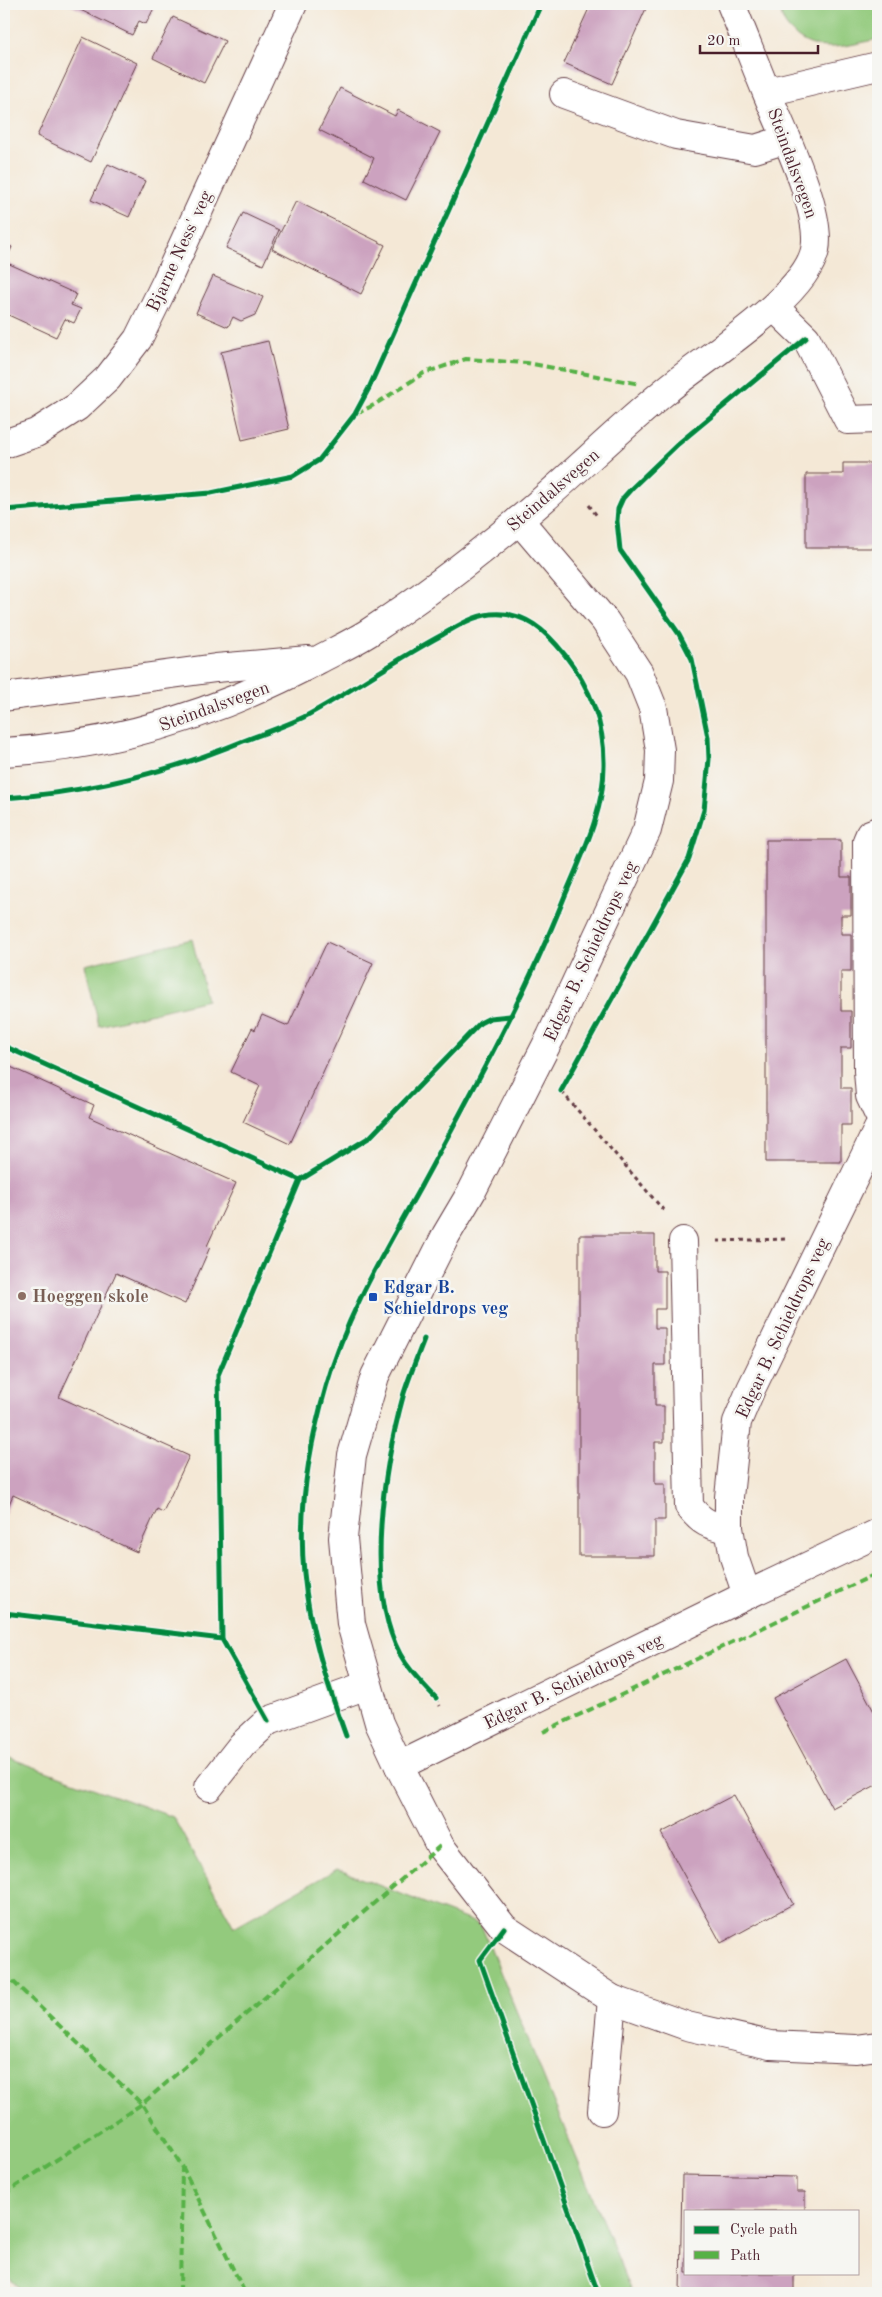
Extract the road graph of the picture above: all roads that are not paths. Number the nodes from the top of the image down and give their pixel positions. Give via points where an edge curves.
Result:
1 (731, 4) edge
2 (286, 6) edge
3 (878, 66) edge
4 (767, 92) junction
5 (564, 94) dead end
6 (787, 139) junction
7 (774, 307) junction
8 (878, 419) edge
9 (4, 444) edge
10 (519, 520) junction
11 (319, 659) junction
12 (4, 697) edge
13 (4, 752) edge
14 (878, 831) edge
15 (878, 1113) edge
16 (878, 1129) edge
17 (683, 1241) road end
18 (729, 1528) junction
19 (878, 1533) edge
20 (748, 1595) junction
21 (367, 1685) junction
22 (399, 1766) junction
23 (209, 1787) dead end
24 (612, 1999) junction
25 (878, 2046) edge
26 (602, 2111) dead end

1 - 4 street, Steindalsvegen
2 - 9 street, Bjarne Ness' veg via 138,339 108,378 76,407 36,433
3 - 4 street
4 - 6 street, Steindalsvegen
5 - 6 street via 676,135 755,149
6 - 7 street, Steindalsvegen via 817,232 810,265 802,280
7 - 8 street via 806,338 848,420
7 - 10 street, Steindalsvegen via 668,389
10 - 11 street, Steindalsvegen via 426,593 365,634
10 - 21 street, Edgar B. Schieldrops veg via 605,621 639,673 653,708 660,750 659,781 647,830 551,1036 375,1376 352,1455 343,1538 351,1624
11 - 12 street via 216,668
11 - 13 street, Steindalsvegen via 259,690 158,727 88,742
14 - 15 street via 870,834 867,841 867,891 868,1071 870,1096
16 - 18 street, Edgar B. Schieldrops veg via 737,1422
17 - 18 street via 690,1506 706,1523
18 - 20 street, Edgar B. Schieldrops veg via 734,1558
19 - 20 street, Edgar B. Schieldrops veg
20 - 22 street, Edgar B. Schieldrops veg
21 - 22 street, Edgar B. Schieldrops veg via 379,1723
21 - 23 street via 268,1721 242,1745
22 - 24 street, Edgar B. Schieldrops veg via 440,1846 504,1928
24 - 25 street, Edgar B. Schieldrops veg via 687,2026 770,2045 856,2049
24 - 26 street

